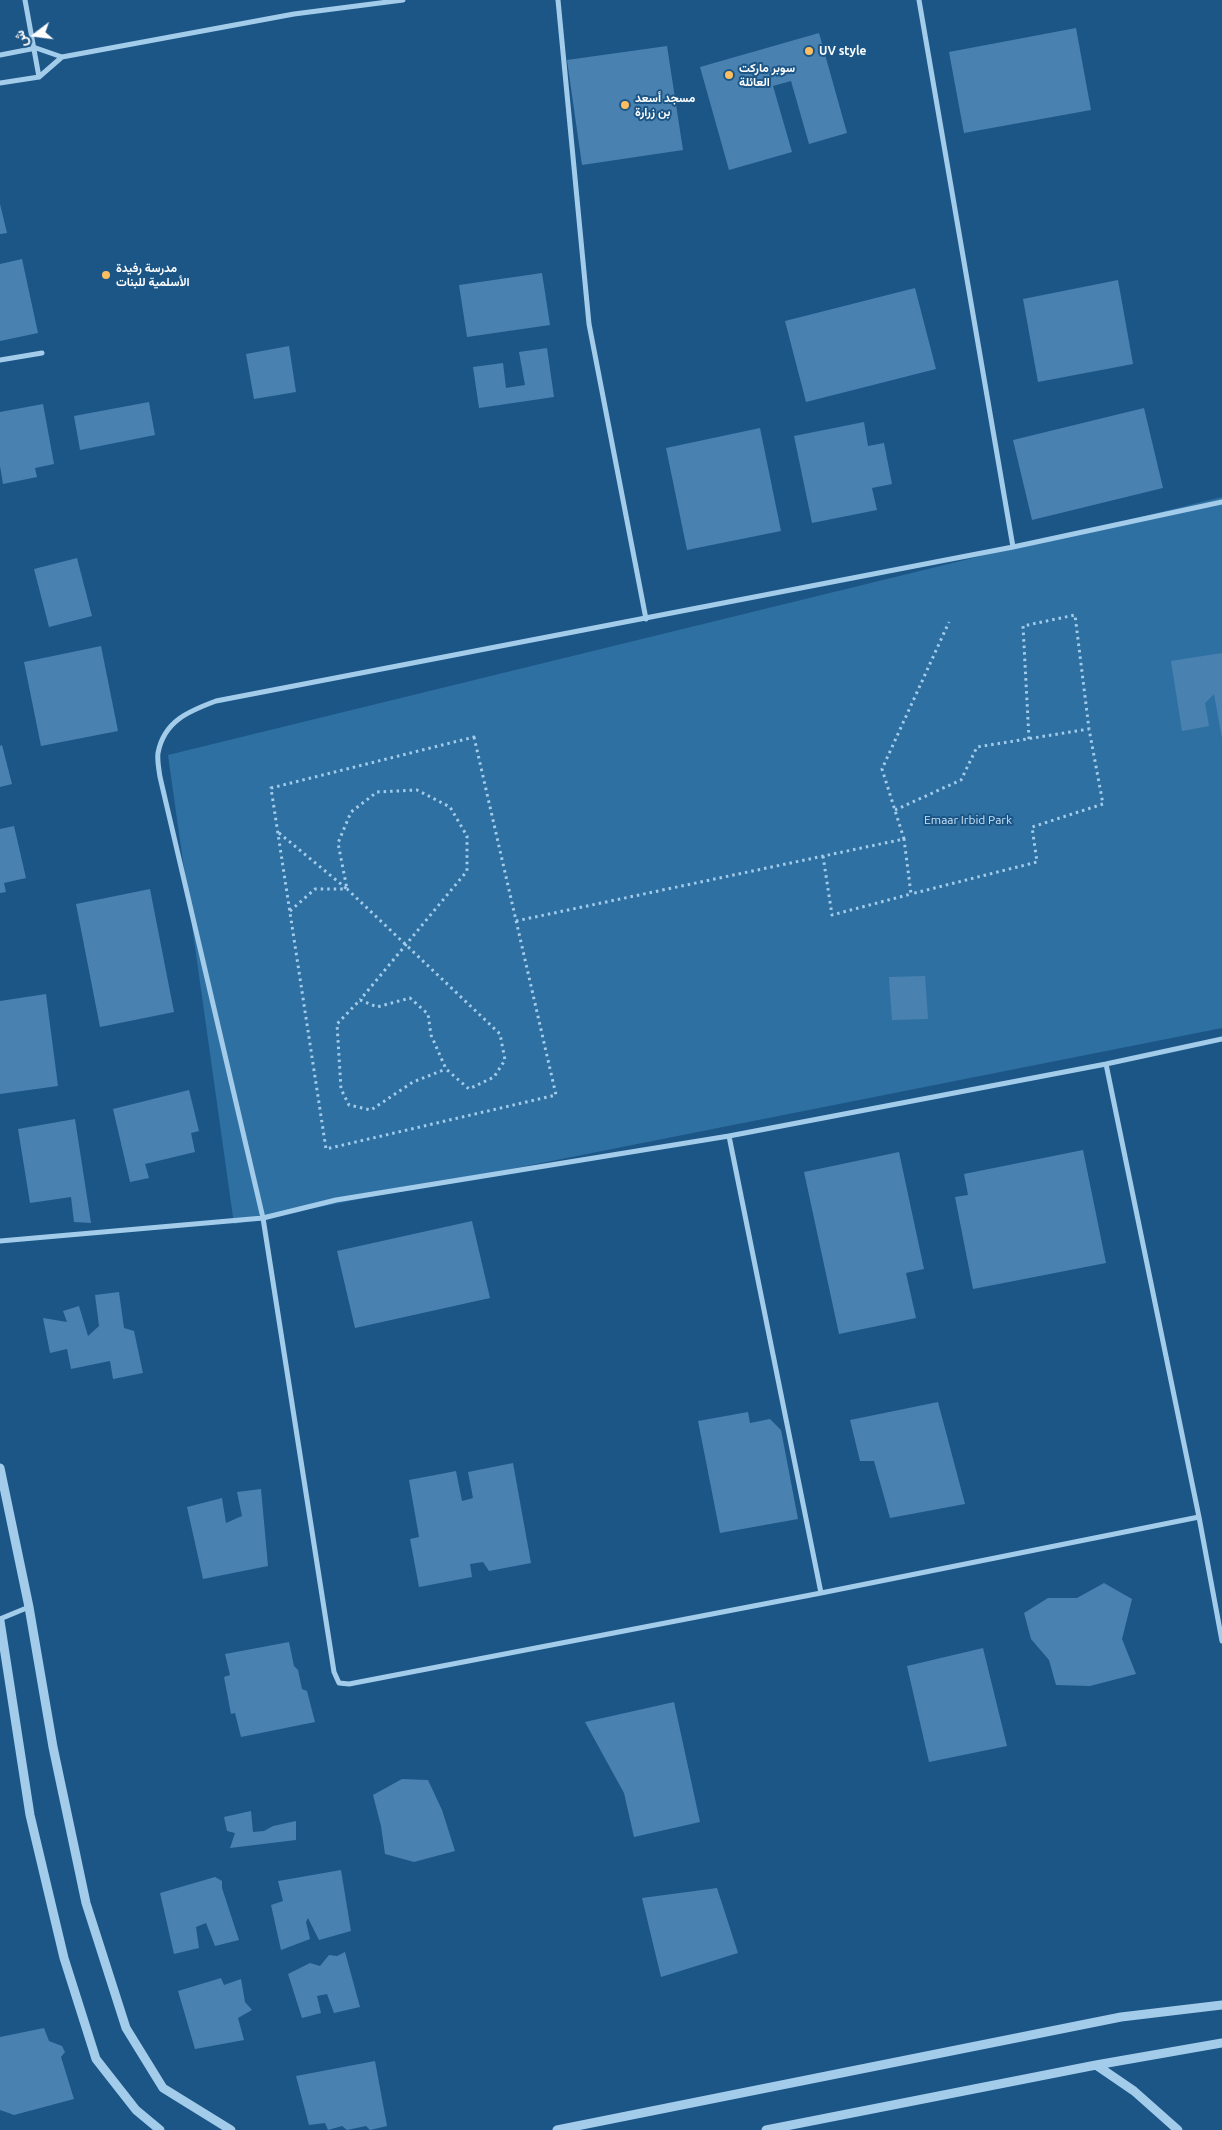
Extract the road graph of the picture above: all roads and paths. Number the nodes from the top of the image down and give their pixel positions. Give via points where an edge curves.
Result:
1 (26, 0) edge
2 (403, 0) edge
3 (558, 0) edge
4 (918, 0) edge
5 (36, 48) junction
6 (0, 55) edge
7 (62, 57) junction
8 (39, 77) junction
9 (0, 83) edge
10 (42, 353) dead end
11 (0, 360) edge
12 (1222, 502) edge
13 (1013, 547) junction
14 (646, 619) junction
15 (949, 622) dead end
16 (1089, 729) junction
17 (1029, 739) junction
18 (895, 810) junction
19 (278, 832) junction
20 (904, 839) junction
21 (823, 856) junction
22 (347, 889) junction
23 (911, 894) junction
24 (290, 911) junction
25 (516, 921) junction
26 (406, 945) junction
27 (360, 1000) junction
28 (1222, 1039) edge
29 (1106, 1064) junction
30 (446, 1070) junction
31 (729, 1136) junction
32 (263, 1218) junction
33 (0, 1241) edge
34 (0, 1468) edge
35 (1199, 1516) junction
36 (821, 1593) junction
37 (29, 1607) junction
38 (0, 1620) edge
39 (1222, 1640) edge
40 (1222, 2005) edge
41 (1222, 2044) edge
42 (1096, 2066) junction
43 (160, 2130) edge
44 (231, 2130) edge
45 (557, 2130) edge
46 (766, 2130) edge
47 (1178, 2130) edge

1 - 5 street
2 - 7 street via 294,14
3 - 14 street via 589,324
4 - 13 street
5 - 6 street
5 - 7 street
5 - 8 street
7 - 8 street
8 - 9 street
10 - 11 street
12 - 13 street
13 - 14 street
14 - 32 street via 216,701 190,711 169,727 158,753 160,777
15 - 18 path via 882,769
16 - 17 path
16 - 17 path via 1075,615 1023,626
16 - 23 path via 1103,804 1032,827 1037,862
17 - 18 path via 977,747 961,780
18 - 20 path
19 - 22 path
19 - 24 path
19 - 25 path via 271,788 474,738
20 - 21 path
20 - 23 path
21 - 23 path via 832,915
21 - 25 path
22 - 24 path via 315,889
22 - 26 path
22 - 26 path via 338,842 351,812 377,792 417,790 450,807 467,836 467,871
24 - 25 path via 326,1150 556,1095
26 - 27 path
26 - 30 path via 500,1034 505,1060 494,1077 469,1089
27 - 30 path via 377,1007 410,998 428,1014 431,1036
27 - 30 path via 337,1024 341,1089 349,1105 372,1110 413,1082
28 - 29 street
29 - 31 street
29 - 35 street
31 - 32 street via 336,1200
31 - 36 street
32 - 33 street
32 - 36 street via 334,1672 339,1683 349,1684
34 - 37 street
35 - 36 street
35 - 39 street
37 - 38 street
37 - 44 street via 53,1748 86,1903 126,2028 163,2088
38 - 43 street via 30,1814 70,1977 96,2060 136,2110
40 - 45 street via 1121,2017
41 - 42 street
42 - 46 street
42 - 47 street via 1134,2091

